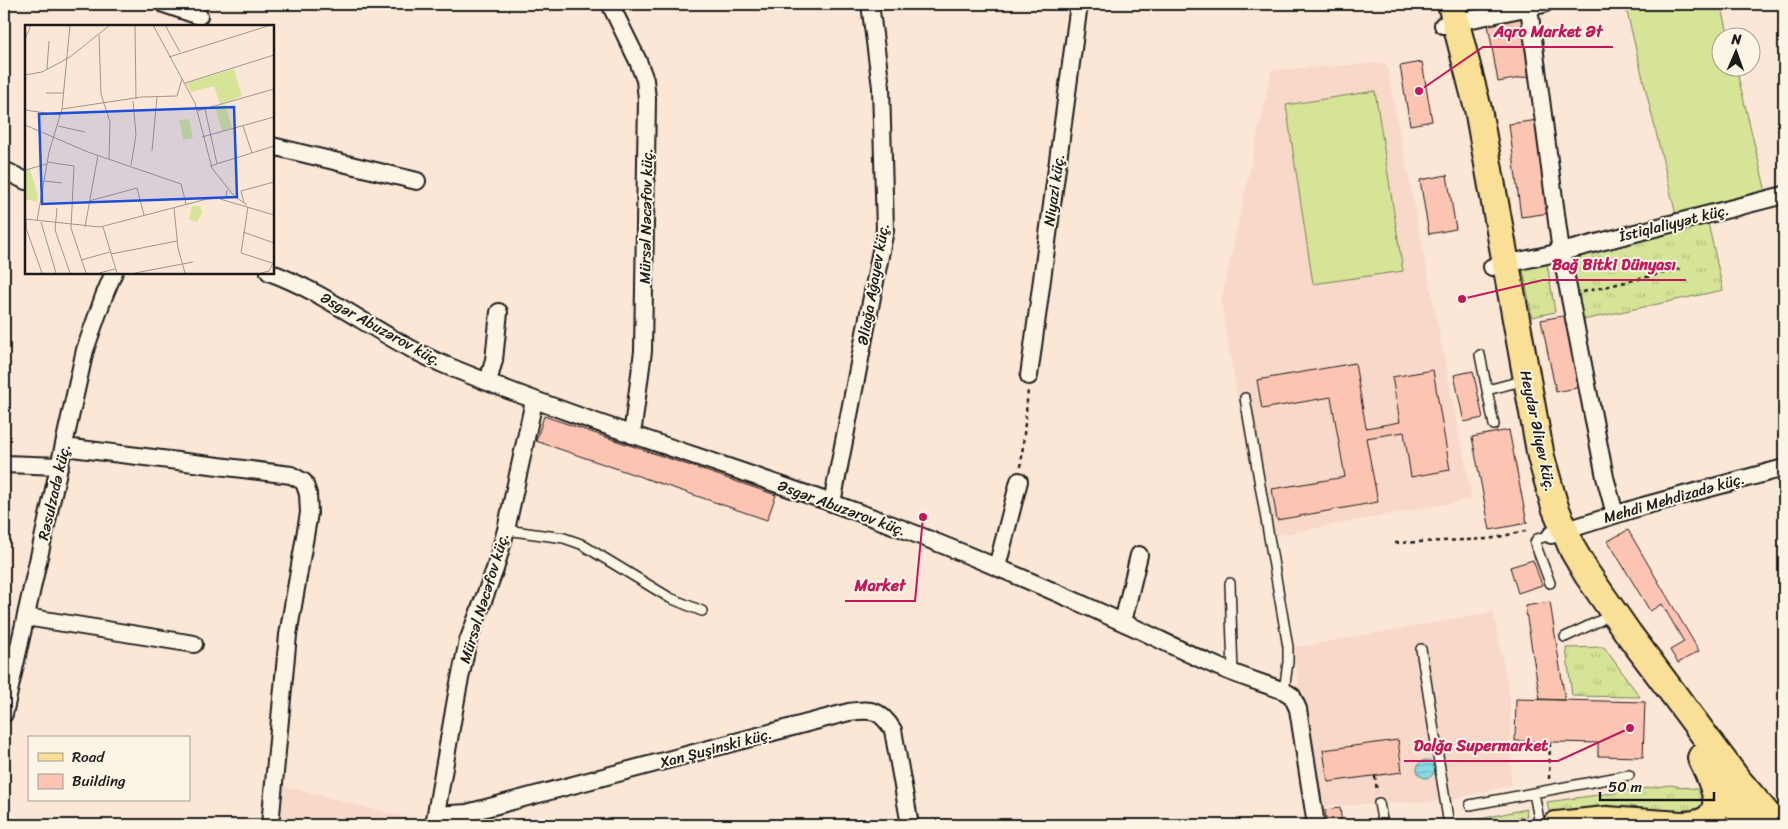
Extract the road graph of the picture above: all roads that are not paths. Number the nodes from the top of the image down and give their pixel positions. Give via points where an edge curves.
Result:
1 (164, 4) edge
2 (610, 4) edge
3 (870, 4) edge
4 (1079, 4) edge
5 (1537, 6) edge
6 (1447, 14) edge
7 (199, 15) edge
8 (274, 146) edge
9 (4, 170) edge
10 (25, 180) edge
11 (417, 181) dead end
12 (1784, 195) edge
13 (1561, 252) junction
14 (1499, 266) junction
15 (274, 274) edge
16 (108, 280) edge
17 (499, 312) dead end
18 (1480, 355) dead end
19 (1029, 376) road end
20 (488, 382) junction
21 (1514, 384) junction
22 (1487, 390) junction
23 (1245, 398) dead end
24 (534, 401) junction
25 (1494, 425) dead end
26 (632, 435) junction
27 (64, 447) junction
28 (4, 464) edge
29 (60, 466) junction
30 (1784, 468) edge
31 (1019, 481) road end
32 (832, 503) junction
33 (1615, 514) junction
34 (506, 530) junction
35 (1554, 530) junction
36 (1139, 554) dead end
37 (997, 567) junction
38 (1230, 582) dead end
39 (1550, 583) dead end
40 (702, 611) dead end
41 (26, 617) junction
42 (1601, 620) junction
43 (1123, 622) junction
44 (1565, 637) dead end
45 (194, 644) dead end
46 (1421, 649) dead end
47 (1233, 673) junction
48 (1284, 691) junction
49 (4, 714) edge
50 (1701, 758) junction
51 (1629, 775) dead end
52 (1737, 779) junction
53 (1534, 793) junction
54 (1379, 803) road end
55 (1470, 805) dead end
56 (435, 820) edge
57 (1744, 820) edge
58 (270, 825) edge
59 (910, 825) edge
60 (1316, 825) edge
61 (1383, 825) edge
62 (1449, 825) edge
63 (1540, 825) edge
64 (1556, 825) edge
65 (1577, 825) edge
66 (1582, 825) edge
67 (1682, 825) edge
68 (1776, 825) edge

1 - 7 street
2 - 26 street, Mürsəl Nəcəfov küç. via 638,61 647,99 644,351
3 - 32 street, Əliağa Ağayev küç. via 881,87 885,230
4 - 19 street, Niyazi küç.
5 - 6 street
5 - 13 street
6 - 14 main road, Heydər Əliyev küç. via 1464,112
8 - 11 street
9 - 10 street
12 - 13 street, İstiqlaliyyət küç.
13 - 14 street, İstiqlaliyyət küç.
13 - 33 street
14 - 21 main road, Heydər Əliyev küç.
14 - 35 main road, Heydər Əliyev küç. via 1553,500
15 - 20 street, Əsgər Abuzərov küç. via 308,289 441,364
16 - 27 street, Rəsulzadə küç. via 85,350
17 - 20 street via 494,360
18 - 22 lane
20 - 24 street, Əsgər Abuzərov küç.
21 - 22 lane
21 - 35 main road, Heydər Əliyev küç. via 1535,488
22 - 25 lane
23 - 48 lane via 1288,647
24 - 26 street, Əsgər Abuzərov küç.
24 - 34 street, Mürsəl Nəcəfov küç.
26 - 32 street, Əsgər Abuzərov küç.
27 - 29 street, Rəsulzadə küç.
27 - 58 street via 291,476 304,482 309,513 288,635
28 - 29 street
29 - 41 street, Rəsulzadə küç.
30 - 33 street, Mehdi Mehdizadə küç.
31 - 37 street
32 - 37 street, Əsgər Abuzərov küç.
33 - 35 street, Mehdi Mehdizadə küç.
34 - 40 lane via 564,538 581,544 670,598
34 - 56 street, Mürsəl Nəcəfov küç. via 468,641
35 - 39 lane via 1535,543
35 - 42 main road, Heydər Əliyev küç. via 1567,569
35 - 52 main road, Heydər Əliyev küç.
36 - 43 street
37 - 43 street, Əsgər Abuzərov küç.
38 - 47 lane
41 - 45 street
41 - 49 street, Rəsulzadə küç.
42 - 44 lane
42 - 50 main road, Heydər Əliyev küç.
43 - 47 street, Əsgər Abuzərov küç.
46 - 62 lane
47 - 48 street, Əsgər Abuzərov küç.
48 - 60 street via 1292,696 1298,709
50 - 57 main road
50 - 67 main road via 1716,793 1716,810 1704,822
51 - 53 lane
52 - 57 main road
52 - 68 main road, Heydər Əliyev küç.
53 - 55 lane
53 - 63 lane
54 - 61 lane
56 - 59 street, Xan Şuşinski küç. via 865,710 877,712 893,730
64 - 67 main road via 1606,820
65 - 66 main road

